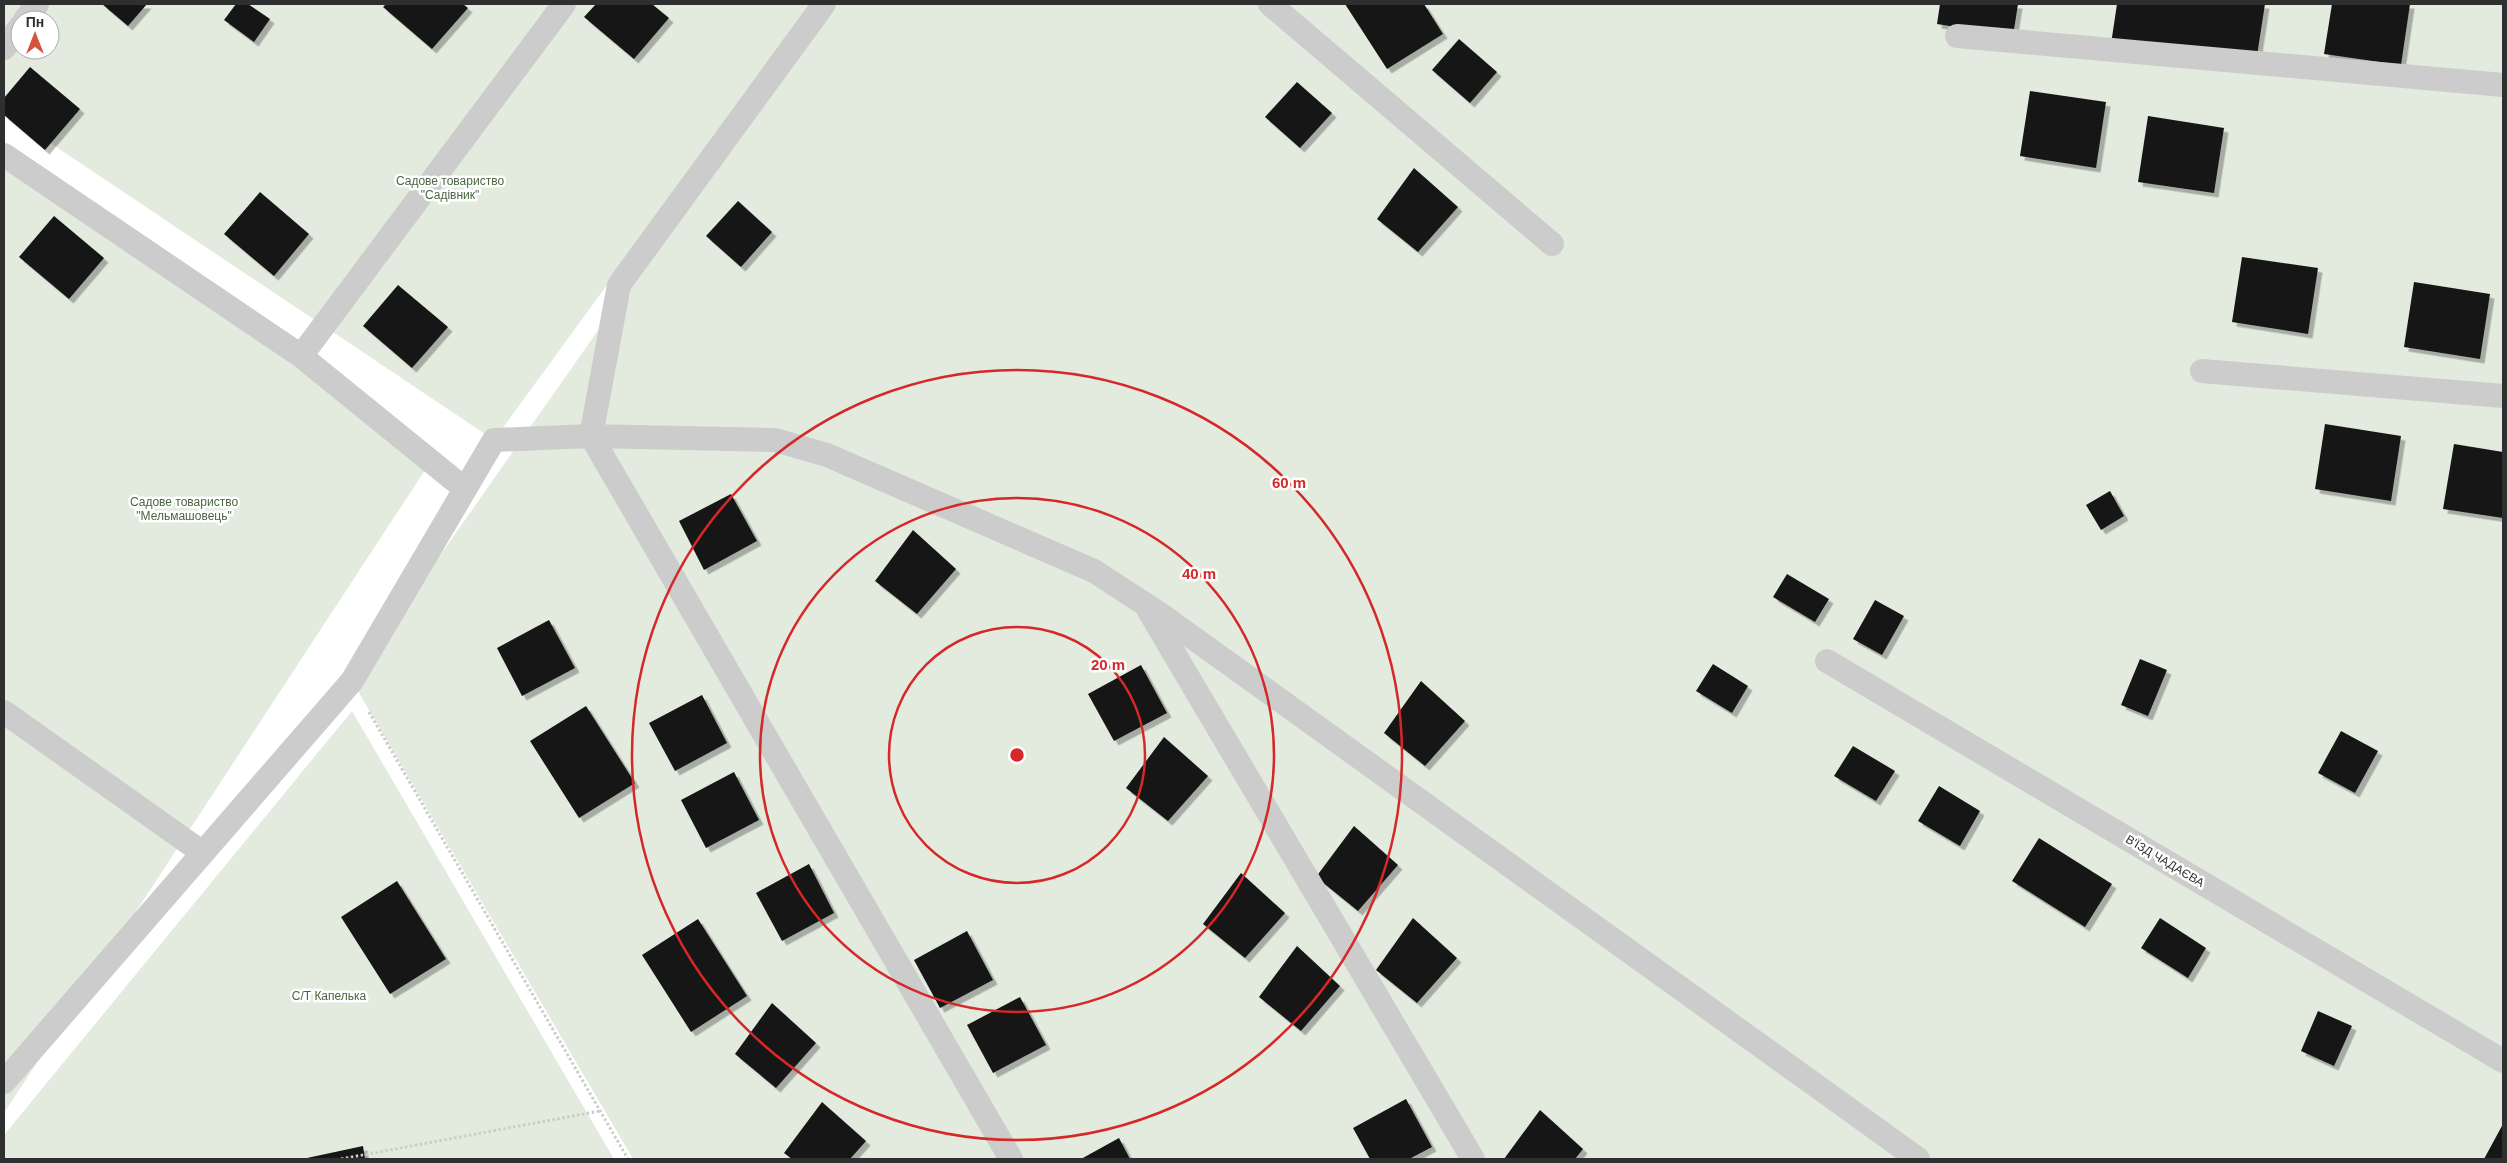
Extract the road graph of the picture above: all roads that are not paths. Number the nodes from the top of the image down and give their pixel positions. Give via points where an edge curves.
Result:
1 (564, 4) edge
2 (824, 4) edge
3 (1270, 4) edge
4 (1957, 36) dead end
5 (2503, 85) edge
6 (4, 155) edge
7 (1552, 244) dead end
8 (301, 356) junction
9 (2202, 371) dead end
10 (2503, 396) edge
11 (591, 436) junction
12 (466, 489) junction
13 (1146, 605) junction
14 (1827, 661) dead end
15 (4, 712) edge
16 (203, 853) junction
17 (2503, 1061) edge
18 (4, 1082) edge
19 (1011, 1159) edge
20 (1473, 1159) edge
21 (1918, 1159) edge

1 - 8 lane
2 - 11 lane via 619,285
3 - 7 lane
4 - 5 lane
6 - 8 lane
8 - 12 lane
9 - 10 lane
11 - 12 lane via 494,440
11 - 13 lane via 775,440 827,455 1094,571
11 - 19 lane
12 - 16 lane via 352,681
13 - 20 lane
13 - 21 lane
14 - 17 lane, В'ЇЗД ЧАДАЄВА
15 - 16 lane
16 - 18 lane

